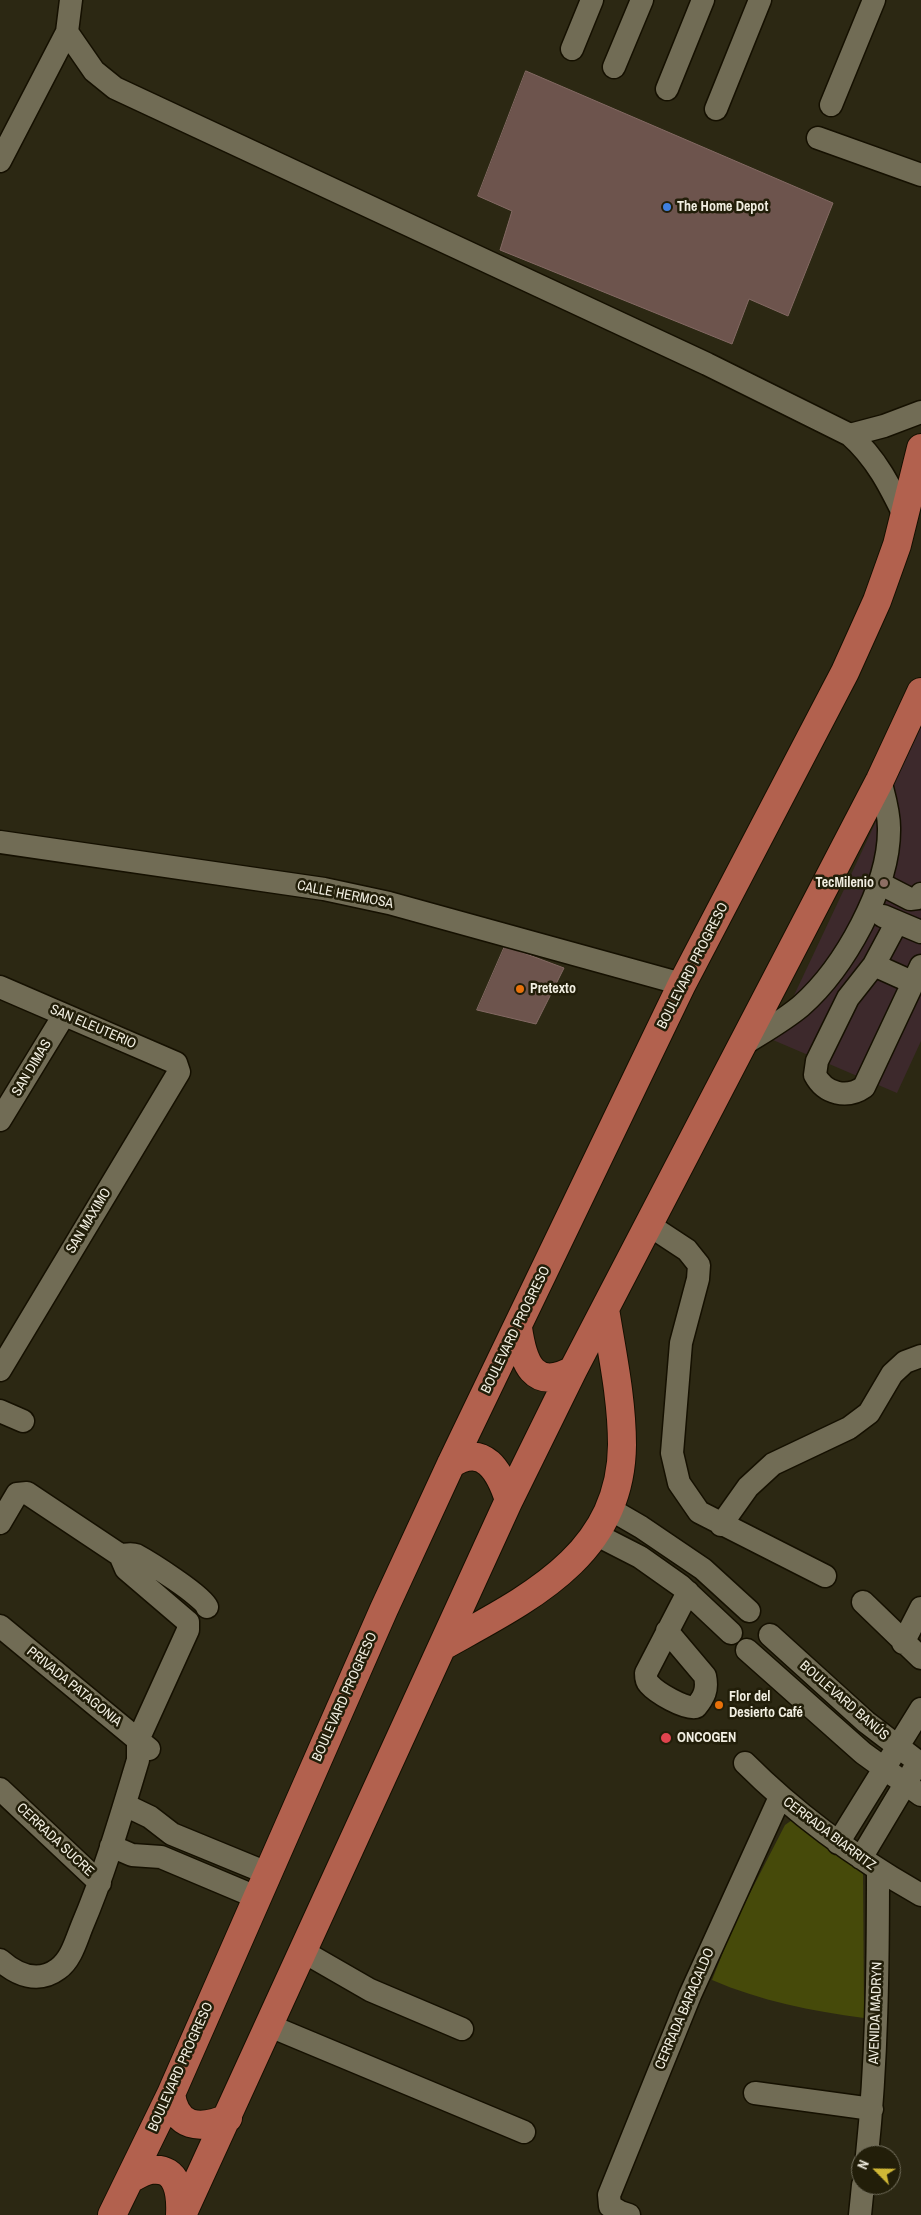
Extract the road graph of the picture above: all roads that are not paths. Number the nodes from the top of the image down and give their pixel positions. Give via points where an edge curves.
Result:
1 (71, 0) edge
2 (592, 0) edge
3 (642, 0) edge
4 (703, 0) edge
5 (760, 0) edge
6 (874, 0) edge
7 (66, 32) junction
8 (572, 49) dead end
9 (614, 67) dead end
10 (667, 88) dead end
11 (831, 105) dead end
12 (716, 109) dead end
13 (818, 138) dead end
14 (0, 161) edge
15 (921, 175) edge
16 (921, 412) edge
17 (850, 435) junction
18 (921, 448) edge
19 (905, 517) junction
20 (921, 692) edge
21 (880, 780) junction
22 (0, 842) edge
23 (879, 883) junction
24 (921, 894) edge
25 (868, 910) junction
26 (897, 922) junction
27 (921, 932) edge
28 (874, 965) junction
29 (917, 974) edge
30 (682, 984) junction
31 (0, 987) edge
32 (64, 1015) junction
33 (744, 1044) junction
34 (178, 1072) joint
35 (0, 1120) edge
36 (649, 1225) junction
37 (605, 1309) junction
38 (518, 1328) junction
39 (921, 1356) edge
40 (0, 1370) edge
41 (573, 1370) junction
42 (0, 1411) edge
43 (23, 1421) dead end
44 (451, 1464) junction
45 (509, 1500) junction
46 (610, 1509) junction
47 (0, 1523) edge
48 (721, 1525) junction
49 (596, 1534) junction
50 (120, 1555) junction
51 (825, 1576) dead end
52 (688, 1592) junction
53 (863, 1602) dead end
54 (207, 1607) junction
55 (921, 1608) edge
56 (749, 1611) junction
57 (188, 1622) junction
58 (0, 1626) edge
59 (667, 1631) dead end
60 (732, 1633) junction
61 (770, 1636) junction
62 (903, 1643) junction
63 (443, 1646) junction
64 (747, 1650) junction
65 (921, 1658) edge
66 (921, 1708) edge
67 (898, 1747) junction
68 (142, 1749) junction
69 (920, 1761) edge
70 (745, 1763) dead end
71 (884, 1769) junction
72 (0, 1789) edge
73 (913, 1790) edge
74 (780, 1797) junction
75 (125, 1805) junction
76 (172, 1834) junction
77 (838, 1843) junction
78 (111, 1846) junction
79 (161, 1857) junction
80 (870, 1865) junction
81 (100, 1883) junction
82 (261, 1885) junction
83 (921, 1895) edge
84 (304, 1952) junction
85 (0, 1960) edge
86 (270, 2026) junction
87 (462, 2029) dead end
88 (755, 2093) dead end
89 (171, 2094) junction
90 (872, 2109) junction
91 (228, 2118) junction
92 (524, 2132) dead end
93 (868, 2145) edge
94 (130, 2179) junction
95 (862, 2195) edge
96 (112, 2215) edge
97 (181, 2215) edge
98 (629, 2215) edge
99 (860, 2215) edge

1 - 7 street
2 - 8 street
3 - 9 street
4 - 10 street
5 - 12 street
6 - 11 street
7 - 14 street
7 - 17 street via 94,71 115,88 698,360
13 - 15 street
16 - 17 street
17 - 19 street via 866,449 889,484
18 - 19 main road, BOULEVARD PROGRESO
19 - 30 main road, BOULEVARD PROGRESO via 877,601 845,672
20 - 21 main road
21 - 23 street via 888,807 889,829 888,850
21 - 33 main road
22 - 30 street, CALLE HERMOSA via 343,893
23 - 24 street via 910,899
23 - 25 street
25 - 26 street
25 - 33 street via 842,959 822,985 801,1006
26 - 27 street
26 - 28 street
28 - 29 street
28 - 29 street via 848,998 815,1067 815,1075 822,1086 837,1093 855,1093 864,1087
30 - 38 main road, BOULEVARD PROGRESO
31 - 32 street, SAN ELEUTERIO
32 - 34 street, SAN ELEUTERIO via 176,1063
32 - 35 street, SAN DIMAS
33 - 36 main road
34 - 40 street, SAN MAXIMO
36 - 37 main road
36 - 48 street via 687,1250 699,1265 681,1343 672,1453 679,1483 698,1512
37 - 41 main road
37 - 46 main road via 620,1408 622,1445 620,1471
38 - 41 main road via 524,1358 532,1370 543,1378 559,1378
38 - 44 main road, BOULEVARD PROGRESO
39 - 48 street via 905,1362 892,1374 869,1413 849,1428 773,1464 748,1487
41 - 45 main road
42 - 43 street
44 - 45 main road via 462,1457 474,1456 488,1462 498,1471
44 - 82 main road, BOULEVARD PROGRESO
45 - 63 main road
46 - 49 main road
46 - 56 street via 703,1569
47 - 50 street via 17,1494 27,1493
48 - 51 street
49 - 52 street via 640,1557
49 - 63 main road via 571,1564 544,1587
50 - 54 street via 134,1554 194,1593
50 - 57 street via 126,1569
52 - 59 street
52 - 60 street
53 - 62 street
54 - 57 street
54 - 68 street via 204,1624
55 - 62 street
56 - 60 street via 734,1621
56 - 61 street via 766,1618
57 - 68 street via 188,1630
58 - 68 street, PRIVADA PATAGONIA
60 - 64 street via 736,1644
61 - 64 street via 759,1649
61 - 67 street, BOULEVARD BANÚS
62 - 65 street
63 - 84 main road
64 - 71 street, BOULEVARD BANÚS
66 - 67 street
67 - 69 street, BOULEVARD BANÚS
67 - 71 street
68 - 75 street
69 - 73 street
70 - 74 street, CERRADA BIARRITZ
71 - 73 street, BOULEVARD BANÚS
71 - 77 street
72 - 81 street, CERRADA SUCRE
73 - 80 street
74 - 77 street, CERRADA BIARRITZ
74 - 98 street, CERRADA BARACALDO via 690,1995 609,2195 610,2206
75 - 76 street via 150,1817
75 - 78 street
76 - 79 street
76 - 82 street
77 - 80 street, CERRADA BIARRITZ
78 - 79 street via 132,1855
78 - 81 street
79 - 82 street
80 - 83 street, CERRADA BIARRITZ
80 - 90 street, AVENIDA MADRYN via 878,1988
81 - 85 street, CERRADA SUCRE via 68,1960 59,1969 36,1977 24,1976
82 - 89 main road, BOULEVARD PROGRESO
84 - 86 main road
84 - 87 street via 370,1990
86 - 91 main road
86 - 92 street
88 - 90 street
89 - 91 main road via 173,2106 190,2124 203,2126
89 - 94 main road, BOULEVARD PROGRESO
90 - 93 street, AVENIDA MADRYN
91 - 97 main road
94 - 96 main road, BOULEVARD PROGRESO
94 - 97 main road via 150,2170 170,2174 178,2184
95 - 99 street

